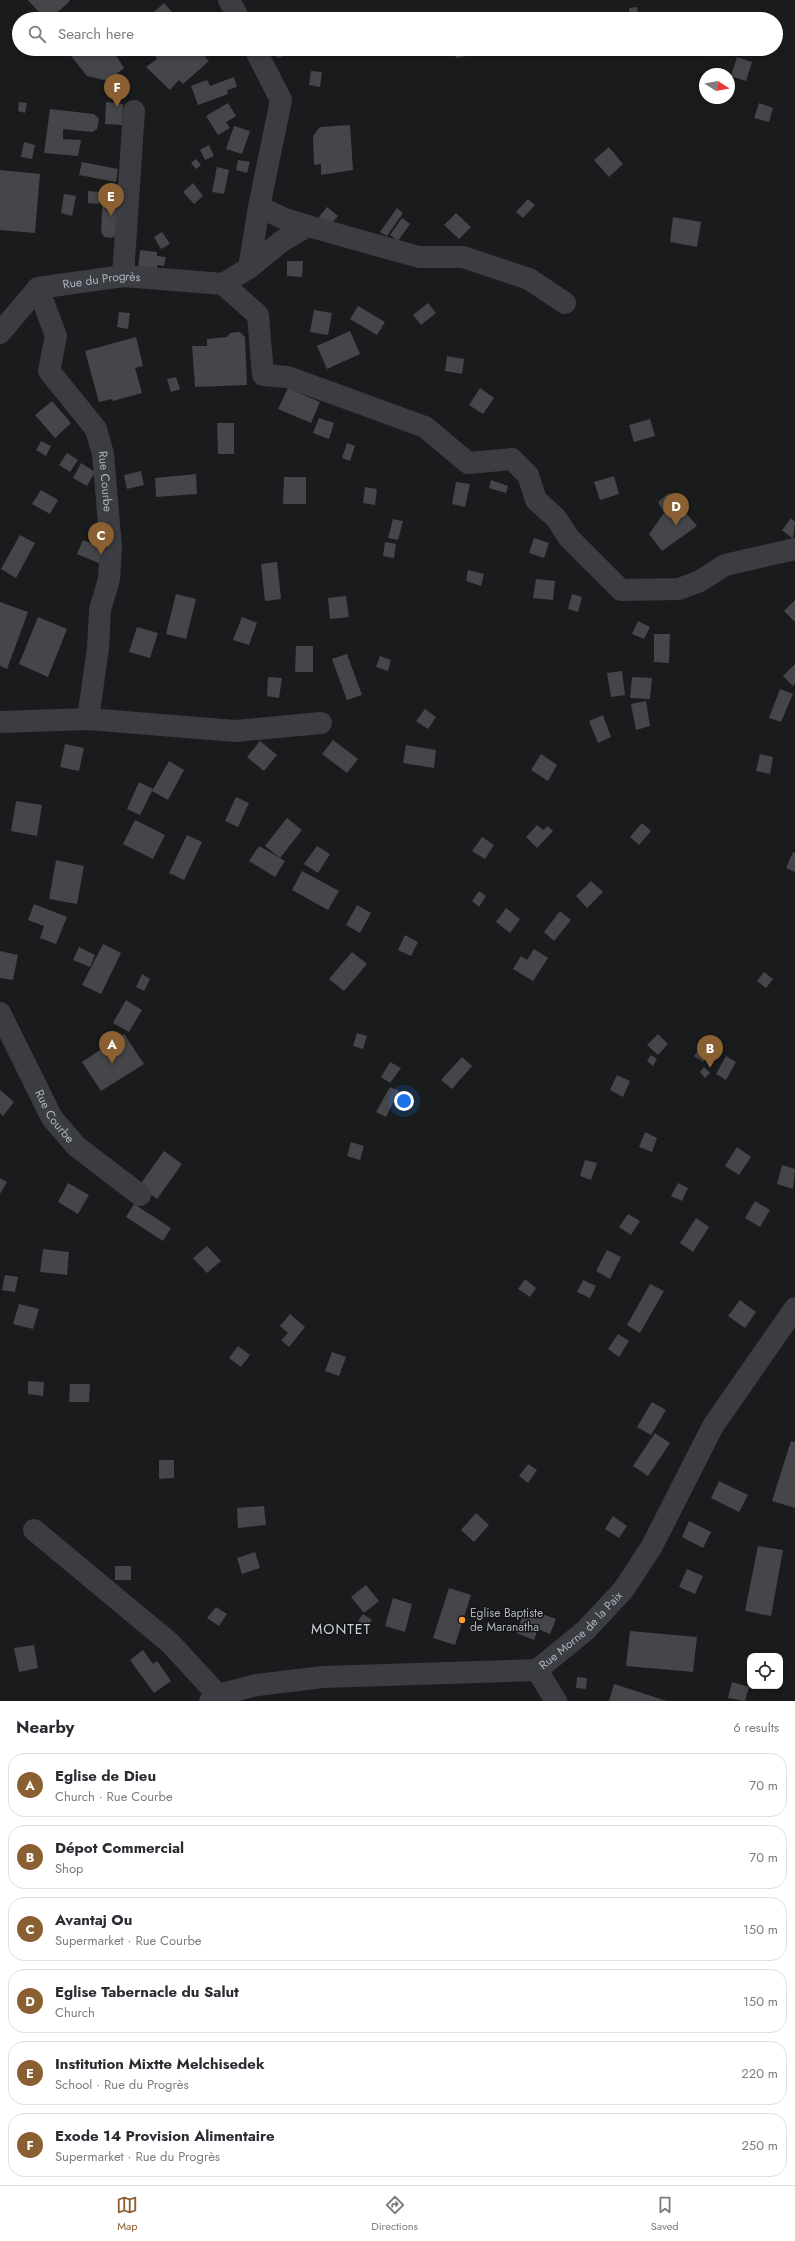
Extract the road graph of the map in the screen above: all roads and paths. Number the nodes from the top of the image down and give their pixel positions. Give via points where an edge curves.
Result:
1 (229, 0) edge
2 (235, 12) edge
3 (259, 56) edge
4 (134, 111) dead end
5 (258, 207) junction
6 (308, 226) junction
7 (249, 268) junction
8 (123, 276) junction
9 (224, 284) junction
10 (38, 288) junction
11 (565, 303) dead end
12 (0, 333) edge
13 (795, 549) edge
14 (88, 719) junction
15 (0, 722) edge
16 (321, 723) dead end
17 (0, 1013) edge
18 (140, 1195) dead end
19 (795, 1308) edge
20 (34, 1530) dead end
21 (537, 1670) junction
22 (214, 1698) edge
23 (556, 1701) edge

1 - 2 street
3 - 5 street via 281,100
4 - 8 street
5 - 6 street via 285,220
5 - 7 street
6 - 7 street via 282,241
6 - 11 street via 419,257 463,257 529,279
7 - 9 street
8 - 9 street, Rue du Progrès
8 - 10 street, Rue du Progrès
9 - 13 street via 258,315 264,374 288,376 425,427 468,463 512,459 528,474 536,500 556,518 569,538 621,590 679,589 700,581 725,565
10 - 12 street
10 - 14 street, Rue Courbe via 56,336 49,371 96,429 103,454 110,555 109,578 100,610 98,648
14 - 15 street
14 - 16 street via 235,731
17 - 18 street, Rue Courbe via 52,1118 76,1146
19 - 21 street, Rue Morne de la Paix via 713,1426 652,1546 624,1589 586,1630
20 - 22 street via 170,1643
21 - 22 street, Rue Morne de la Paix via 323,1677 257,1684
21 - 23 street

